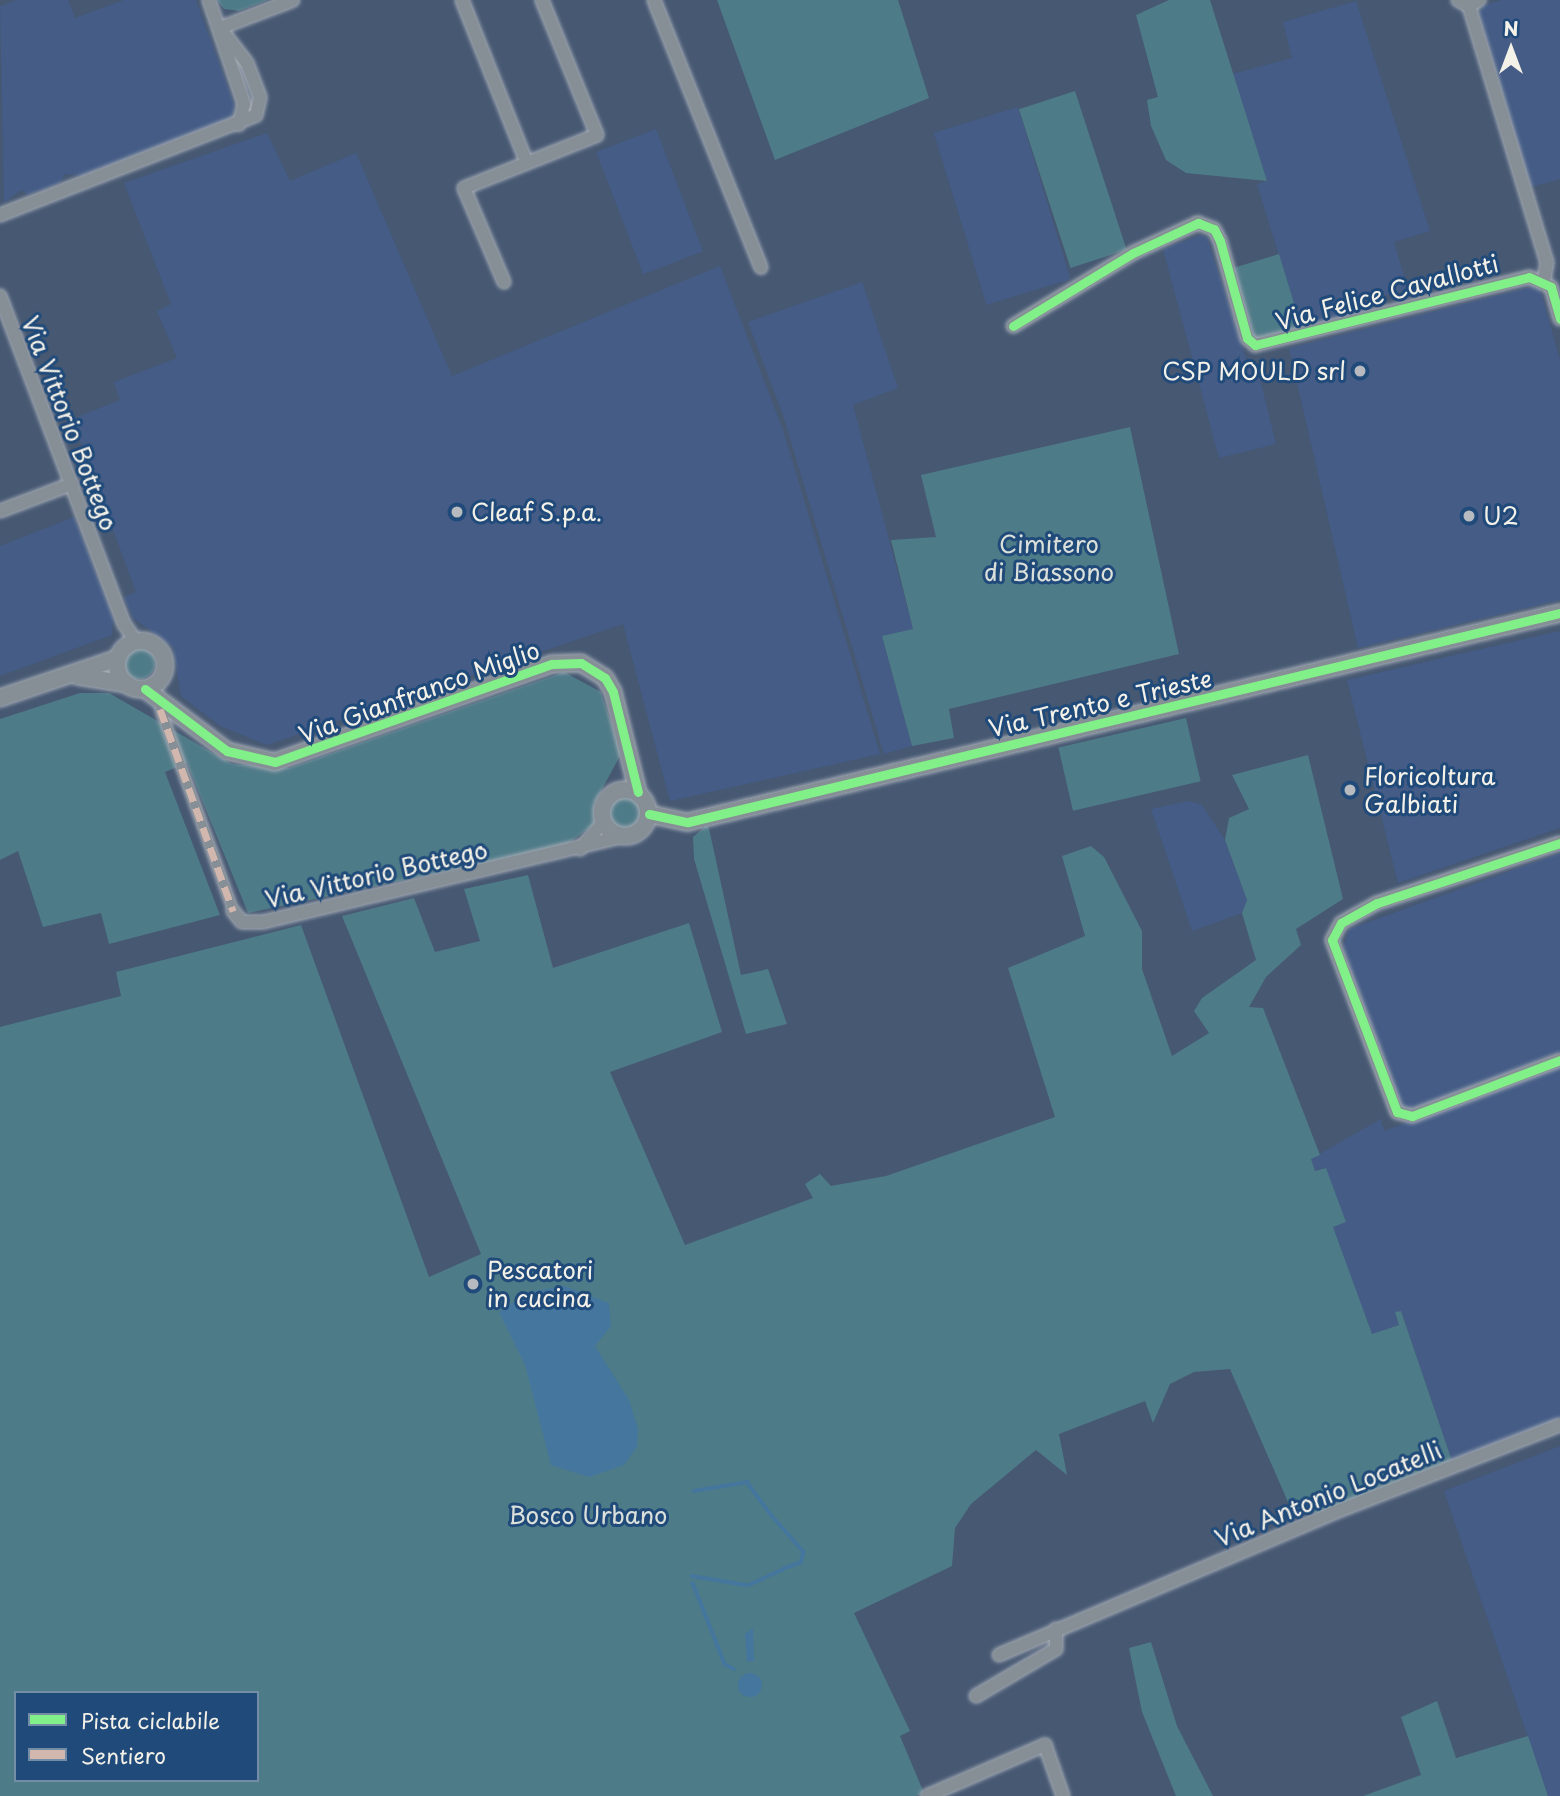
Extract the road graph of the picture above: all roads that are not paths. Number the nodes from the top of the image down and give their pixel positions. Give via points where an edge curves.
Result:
1 (209, 0) edge
2 (293, 0) edge
3 (462, 0) edge
4 (542, 0) edge
5 (654, 0) edge
6 (1468, 2) edge
7 (220, 28) junction
8 (527, 163) junction
9 (0, 215) edge
10 (761, 267) dead end
11 (1544, 280) junction
12 (504, 282) dead end
13 (0, 296) edge
14 (1560, 319) edge
15 (1013, 326) dead end
16 (72, 484) junction
17 (0, 511) edge
18 (1560, 613) edge
19 (136, 640) junction
20 (116, 659) junction
21 (76, 675) junction
22 (162, 677) junction
23 (127, 684) junction
24 (145, 689) junction
25 (0, 698) edge
26 (160, 709) dead end
27 (182, 713) junction
28 (627, 754) junction
29 (617, 790) junction
30 (638, 792) junction
31 (649, 814) junction
32 (681, 822) junction
33 (603, 823) junction
34 (634, 834) junction
35 (1560, 844) edge
36 (579, 849) junction
37 (233, 911) joint
38 (1560, 1060) edge
39 (1560, 1425) edge
40 (1056, 1629) junction
41 (999, 1655) dead end
42 (976, 1696) dead end
43 (927, 1796) edge
44 (1063, 1796) edge

1 - 7 street
2 - 7 street
3 - 8 street
4 - 8 street via 597,135
5 - 10 street
6 - 11 street via 1547,262
7 - 9 street via 244,104 239,124
8 - 12 street via 464,188
11 - 14 street
11 - 15 street, Via Felice Cavallotti via 1529,277 1255,345 1247,338 1220,241 1214,229 1198,223 1133,253
13 - 16 street, Via Vittorio Bottego
16 - 17 street
16 - 19 street, Via Vittorio Bottego via 124,624
18 - 32 street, Via Trento e Trieste
19 - 20 street
19 - 22 street via 160,650
20 - 21 street
20 - 23 street
21 - 23 street
21 - 25 street
22 - 24 street
22 - 27 street, Via Gianfranco Miglio
23 - 24 street
24 - 27 street, Via Gianfranco Miglio
26 - 37 street, Via Vittorio Bottego
27 - 28 street, Via Gianfranco Miglio via 227,751 275,762 573,661 596,671 610,685
28 - 29 street, Via Gianfranco Miglio
28 - 30 street, Via Gianfranco Miglio
29 - 30 street
29 - 33 street via 604,803
30 - 31 street
31 - 32 street, Via Trento e Trieste
31 - 34 street
32 - 34 street, Via Trento e Trieste
33 - 34 street
33 - 36 street
34 - 36 street, Via Vittorio Bottego
35 - 38 street via 1377,903 1341,923 1332,940 1397,1112 1412,1116
36 - 37 street, Via Vittorio Bottego via 263,922 242,922
39 - 40 street, Via Antonio Locatelli
40 - 41 street, Via Antonio Locatelli
40 - 42 street via 1056,1649
43 - 44 street via 1045,1745

